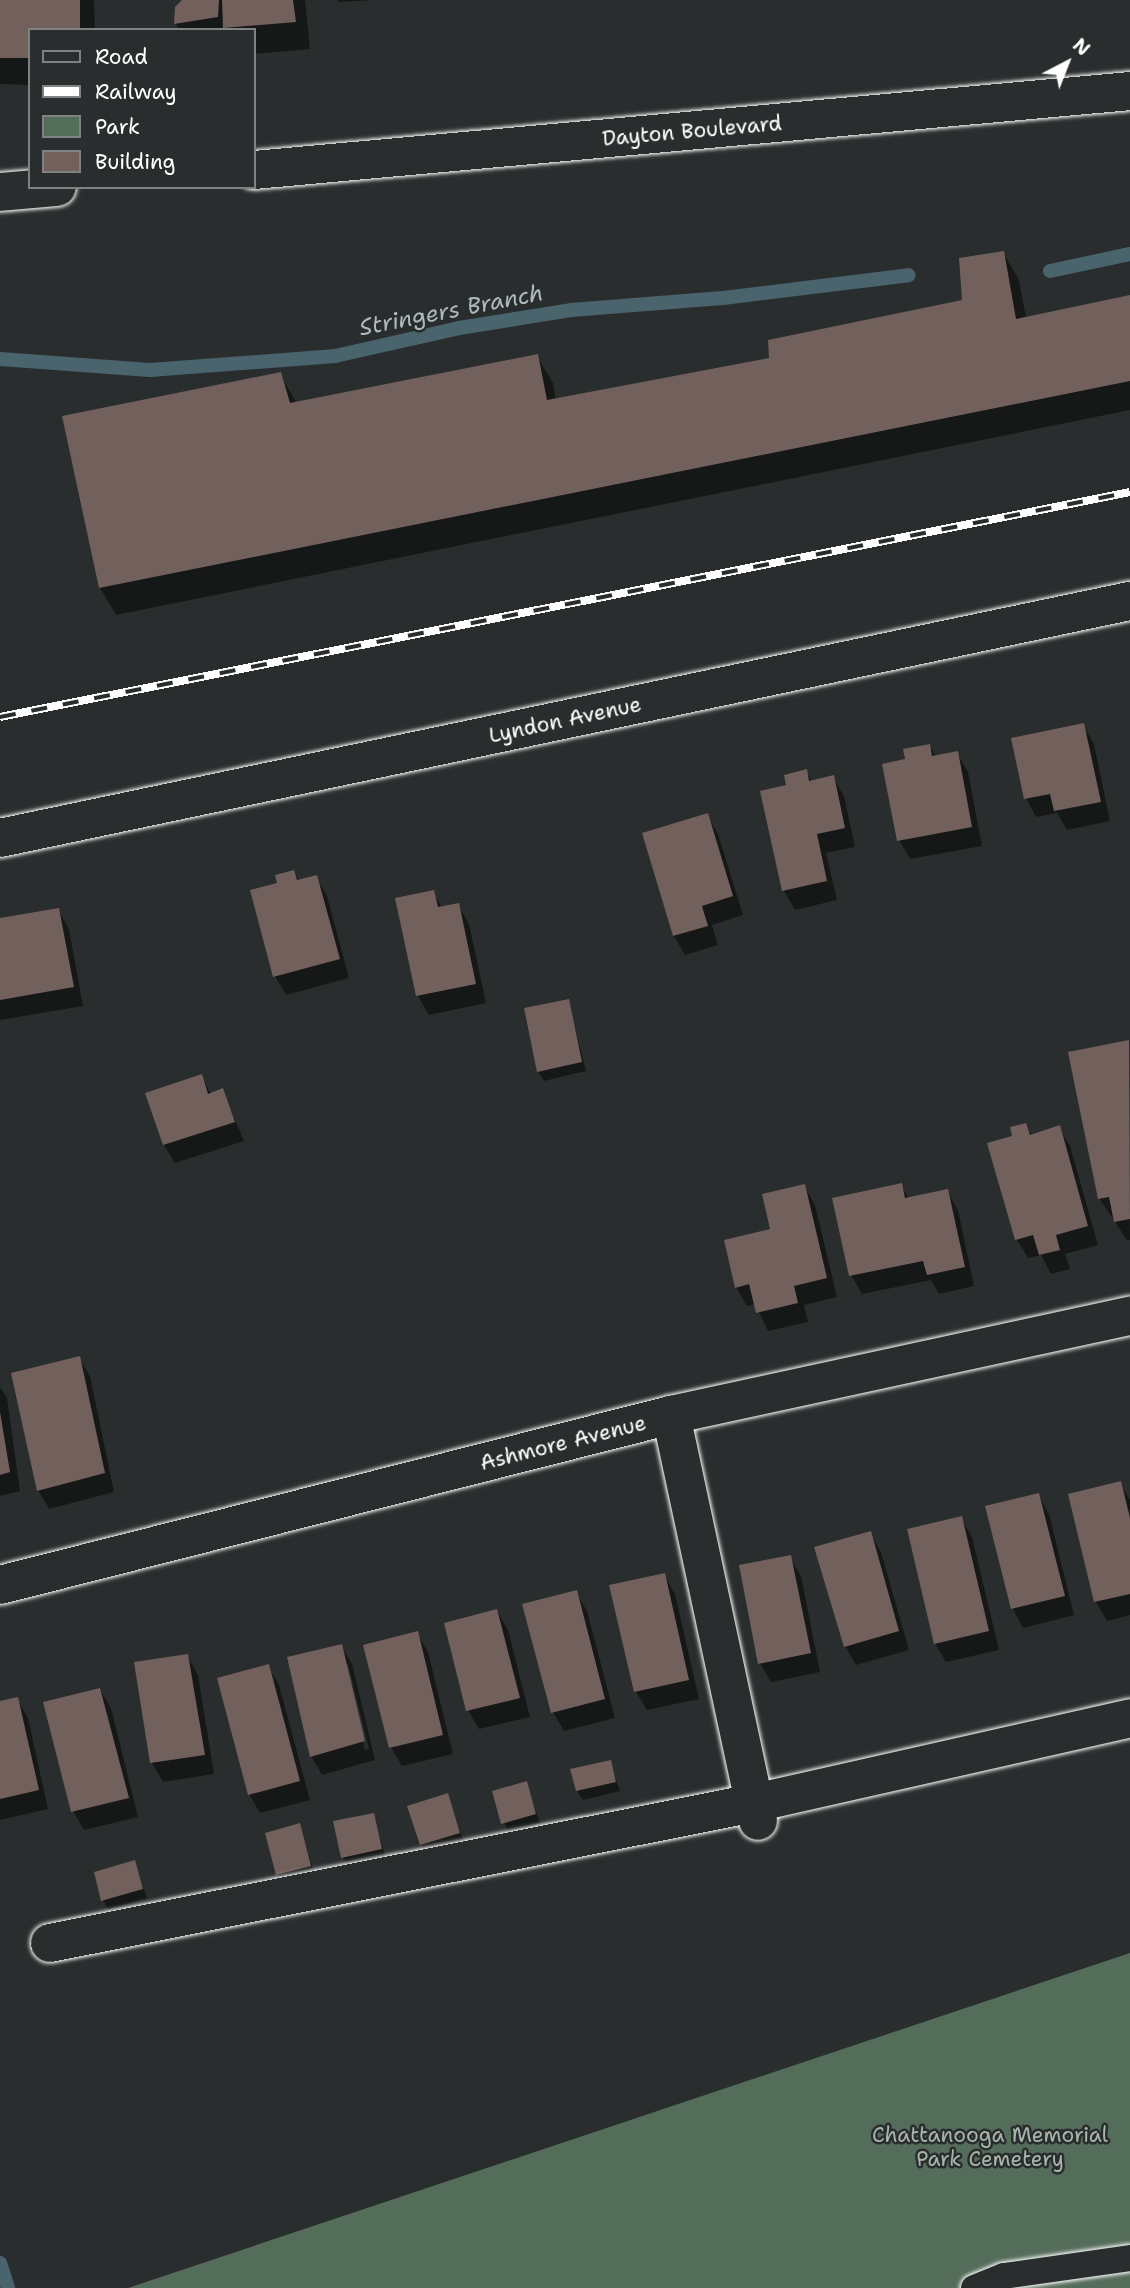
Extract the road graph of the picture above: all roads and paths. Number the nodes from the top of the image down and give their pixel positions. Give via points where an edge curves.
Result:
1 (1130, 92) edge
2 (256, 170) edge
3 (34, 189) edge
4 (0, 192) edge
5 (1130, 601) edge
6 (0, 838) edge
7 (1130, 1316) edge
8 (671, 1415) junction
9 (0, 1586) edge
10 (1130, 1718) edge
11 (756, 1812) junction
12 (50, 1943) dead end
13 (1130, 2258) edge
14 (974, 2288) edge

1 - 2 street, Dayton Boulevard
3 - 4 street
5 - 6 street, Lyndon Avenue
7 - 8 street, Ashmore Avenue
8 - 9 street, Ashmore Avenue
8 - 11 street
10 - 11 street
11 - 12 street
13 - 14 lane via 1004,2276

